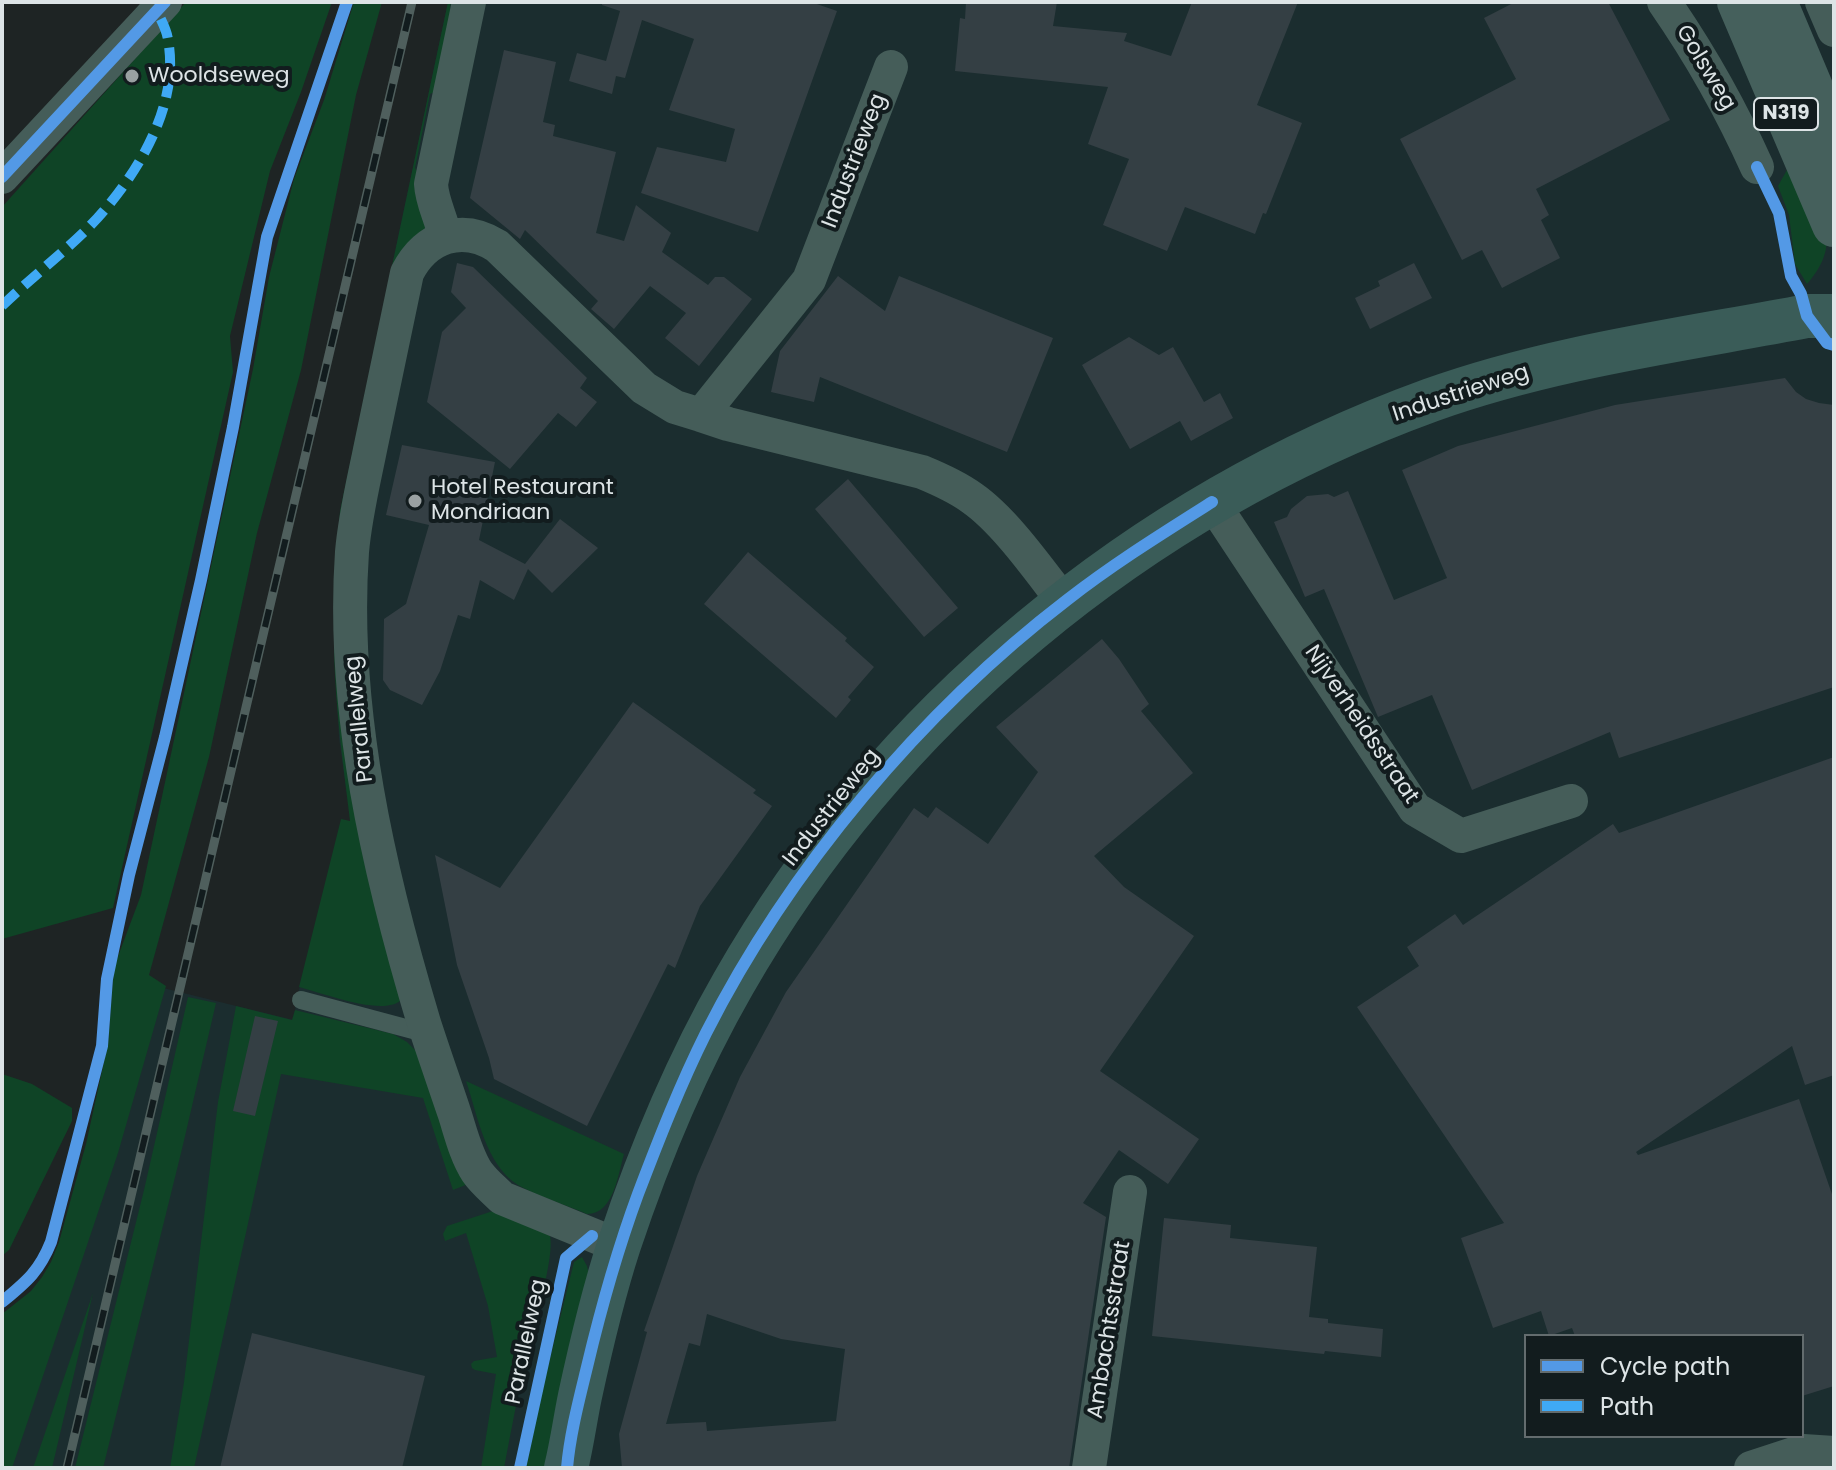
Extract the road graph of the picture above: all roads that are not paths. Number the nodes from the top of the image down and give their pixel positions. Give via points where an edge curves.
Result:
1 (165, 2) edge
2 (469, 2) edge
3 (1664, 2) edge
4 (1739, 2) edge
5 (1775, 2) edge
6 (1822, 2) edge
7 (1834, 30) edge
8 (891, 67) dead end
9 (1834, 142) edge
10 (1757, 167) dead end
11 (2, 177) edge
12 (1834, 225) edge
13 (445, 237) junction
14 (1825, 309) edge
15 (701, 415) junction
16 (1212, 502) junction
17 (1064, 602) junction
18 (1571, 801) dead end
19 (301, 1000) dead end
20 (428, 1034) junction
21 (1130, 1192) dead end
22 (619, 1246) junction
23 (1834, 1453) edge
24 (566, 1467) edge
25 (1089, 1468) edge
26 (1751, 1468) edge

1 - 11 street
2 - 13 street via 431,184
3 - 10 street, Golsweg via 1707,69
4 - 12 main road, N319
5 - 9 main road, N319
6 - 7 street
8 - 15 street, Industrieweg via 809,280
13 - 15 street via 471,235 497,246 644,388
13 - 20 street, Parallelweg via 415,258 407,273 352,550 353,676 370,803 384,880
14 - 16 street, Industrieweg via 1505,377 1358,429
15 - 17 street via 922,472 950,484 999,521
16 - 17 street, Industrieweg
16 - 18 street, Nijverheidsstraat via 1415,809 1461,836
17 - 22 street, Industrieweg via 940,713 815,859 734,981 707,1032 678,1092
19 - 20 lane
20 - 22 street, Parallelweg via 467,1150 489,1186 517,1205
21 - 25 street, Ambachtsstraat
22 - 24 street
23 - 26 street via 1803,1451

